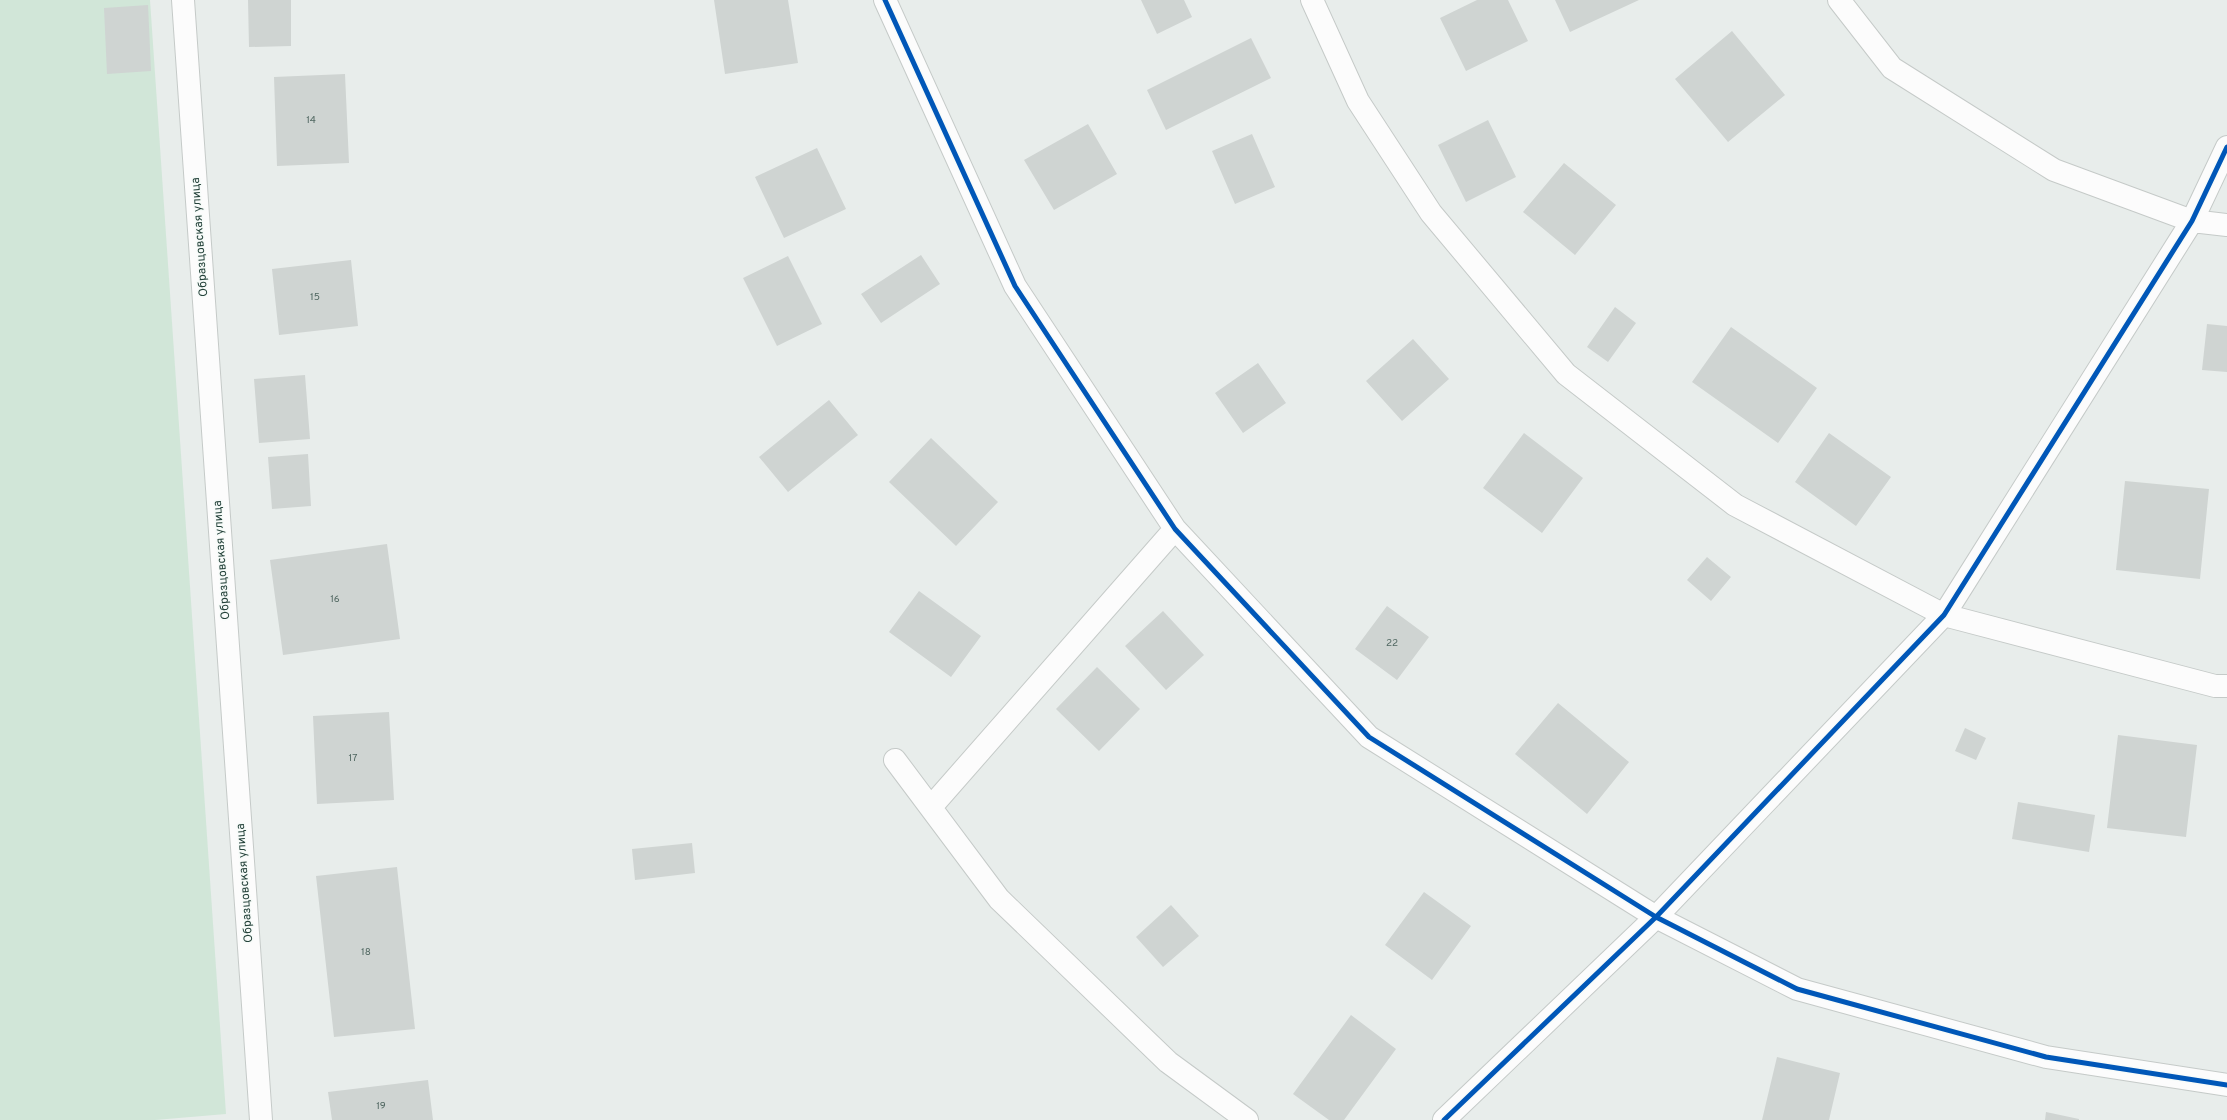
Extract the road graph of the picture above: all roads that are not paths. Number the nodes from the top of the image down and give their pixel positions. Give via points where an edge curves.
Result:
1 (183, 0) edge
2 (885, 0) edge
3 (1312, 0) edge
4 (1839, 0) edge
5 (2227, 147) edge
6 (2192, 221) junction
7 (2227, 225) edge
8 (1175, 529) junction
9 (1944, 615) junction
10 (2227, 686) edge
11 (895, 760) dead end
12 (931, 807) junction
13 (1656, 917) junction
14 (2227, 1085) edge
15 (262, 1120) edge
16 (1247, 1120) edge
17 (1444, 1120) edge

1 - 15 street, Образцовская улица
2 - 8 street via 1014,286
3 - 9 street via 1358,101 1431,213 1566,374 1735,505
4 - 6 street via 1892,68 2047,166
5 - 6 street
6 - 7 street
6 - 9 street
8 - 12 street
8 - 13 street via 1370,737
9 - 10 street via 2215,686
9 - 13 street
11 - 12 street
12 - 16 street via 999,899 1168,1062
13 - 14 street via 1797,989 2046,1057
13 - 17 street

